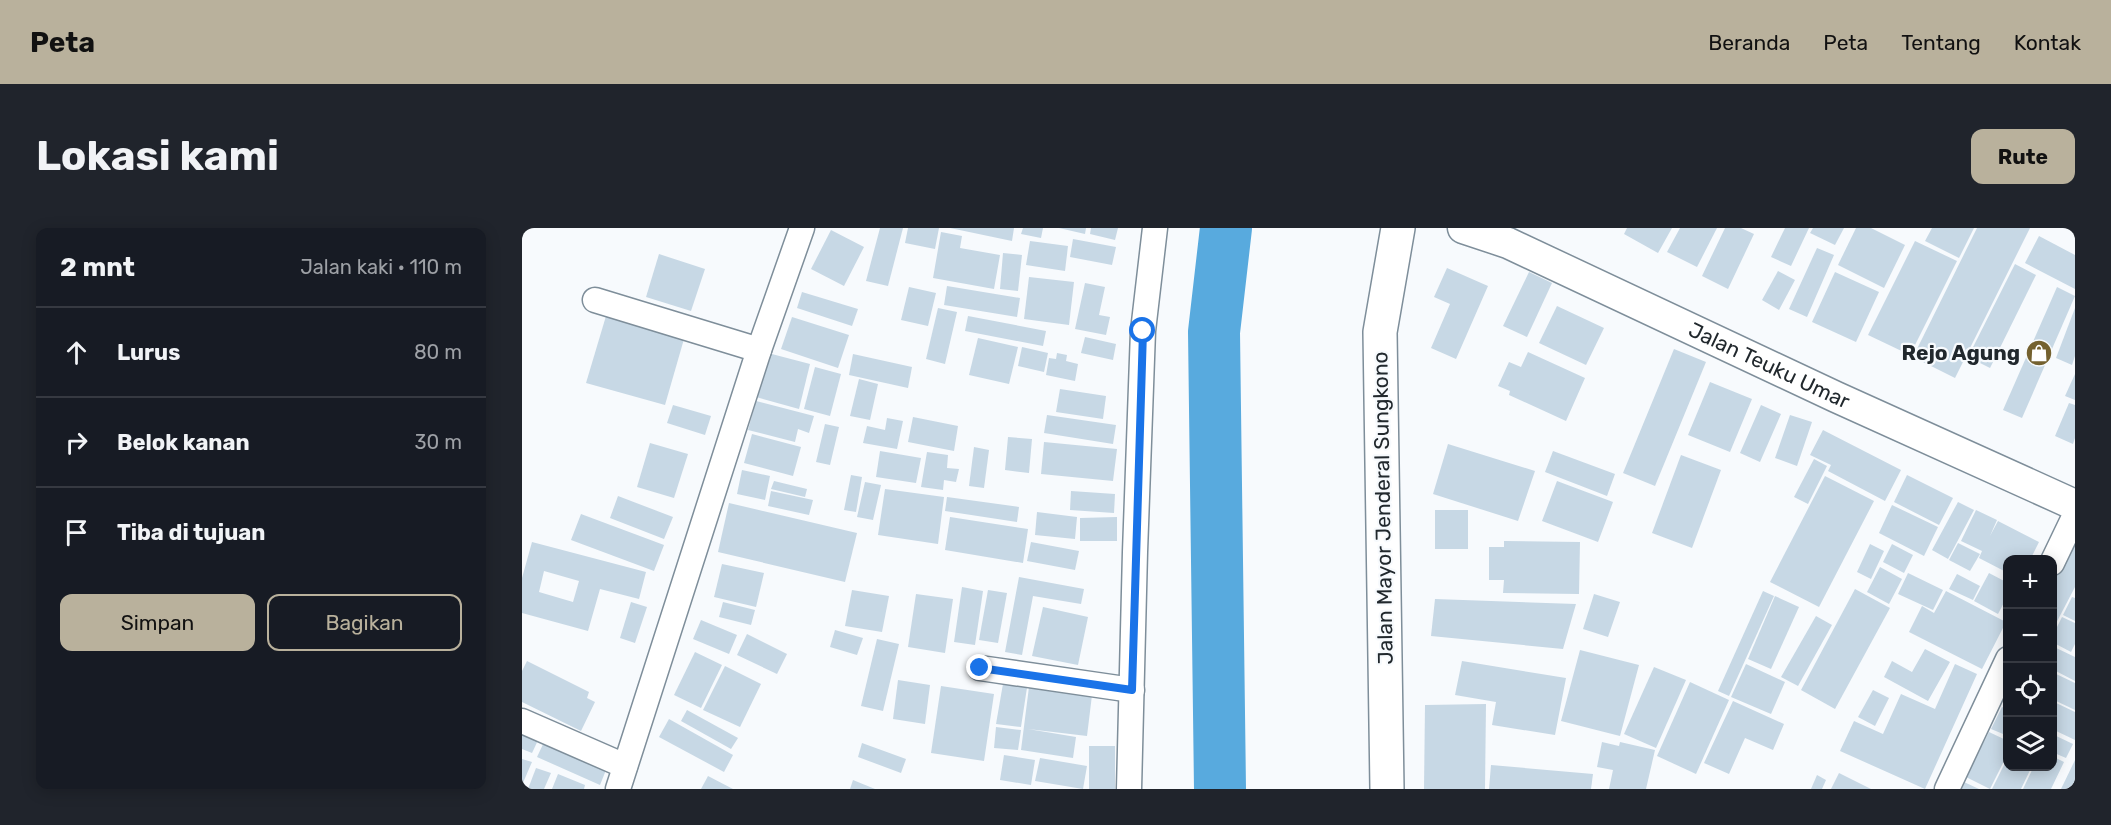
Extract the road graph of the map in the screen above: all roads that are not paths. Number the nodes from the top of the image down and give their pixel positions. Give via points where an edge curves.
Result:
1 (802, 228) edge
2 (1155, 228) edge
3 (1398, 228) edge
4 (1463, 228) edge
5 (595, 300) dead end
6 (759, 350) junction
7 (2075, 505) edge
8 (2075, 515) edge
9 (2056, 555) edge
10 (2005, 663) edge
11 (980, 668) dead end
12 (1132, 690) junction
13 (522, 722) edge
14 (625, 766) junction
15 (618, 789) edge
16 (1130, 789) edge
17 (1387, 789) edge
18 (1947, 789) edge

1 - 6 street
2 - 12 street via 1143,331
3 - 17 main road, Jalan Mayor Jenderal Sungkono via 1380,332
4 - 7 street, Jalan Teuku Umar via 1508,243
5 - 6 street
6 - 14 street
8 - 9 street
10 - 18 street
11 - 12 street
12 - 16 street
13 - 14 street
14 - 15 street

